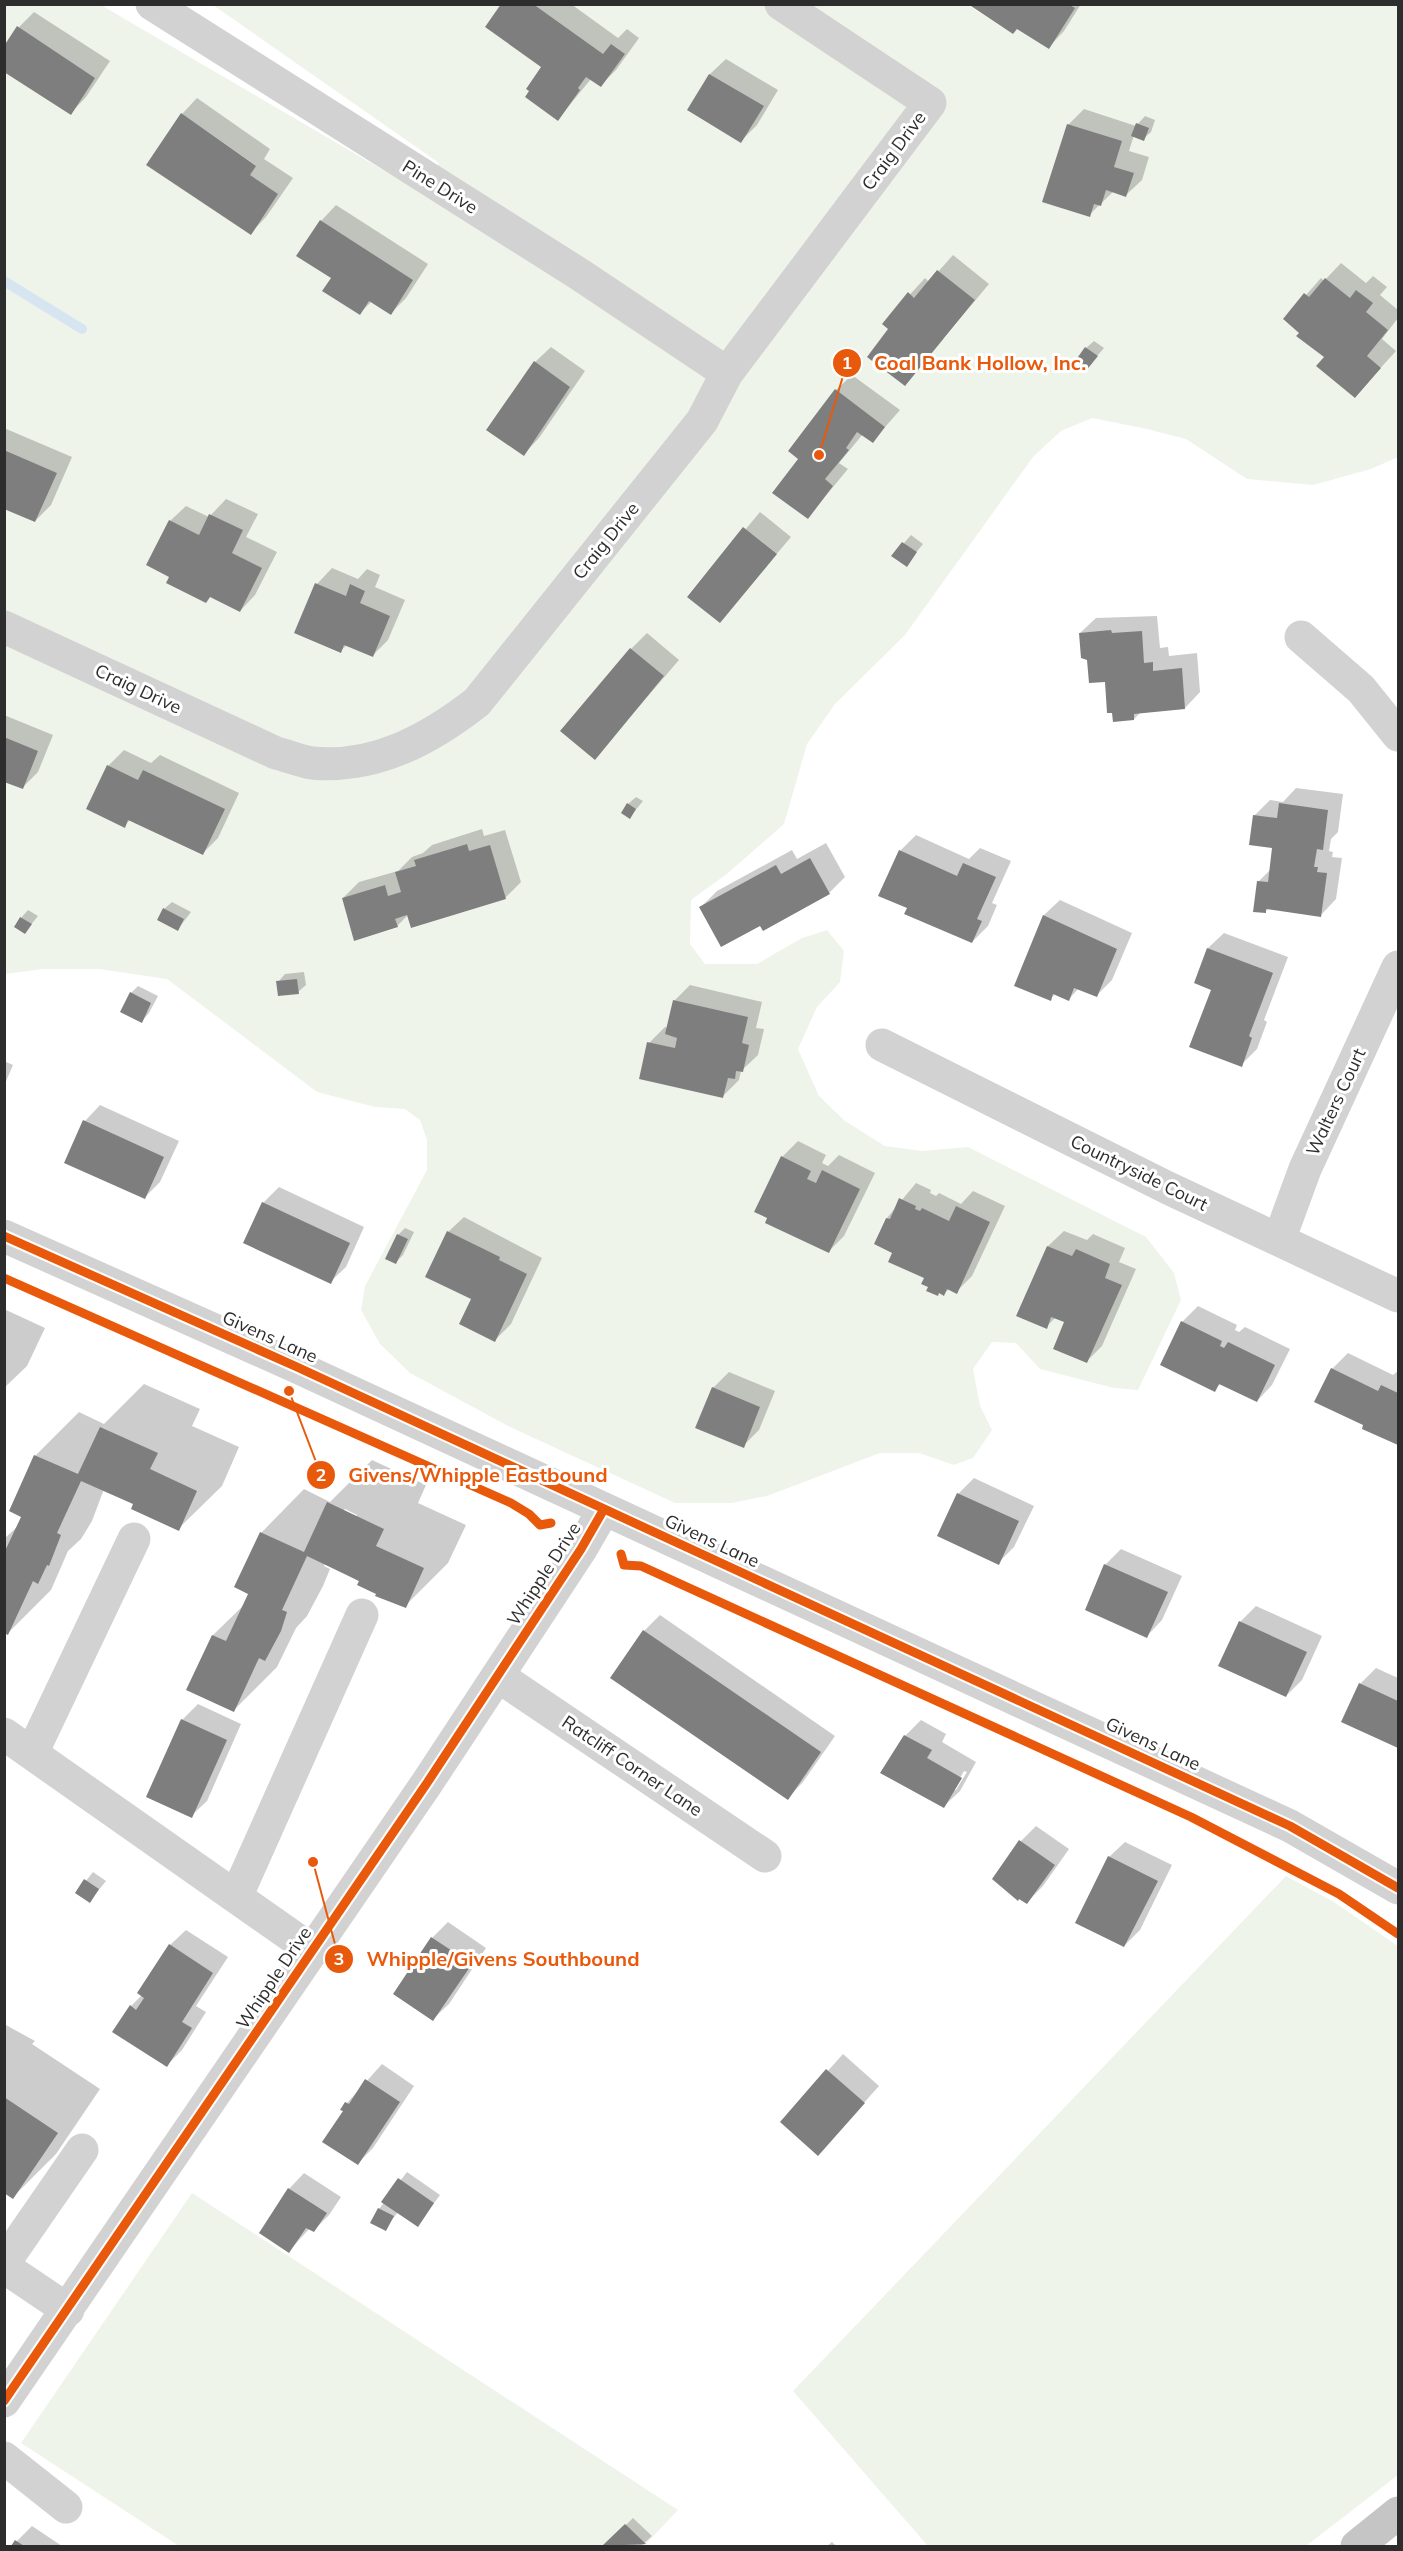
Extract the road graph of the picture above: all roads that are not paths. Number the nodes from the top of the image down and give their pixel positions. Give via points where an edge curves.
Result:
1 (152, 4) edge
2 (782, 4) edge
3 (728, 373) junction
4 (4, 627) edge
5 (1300, 637) dead end
6 (1398, 735) edge
7 (1398, 967) edge
8 (882, 1045) dead end
9 (4, 1236) edge
10 (1279, 1240) junction
11 (1398, 1296) edge
12 (604, 1509) junction
13 (134, 1539) dead end
14 (362, 1616) dead end
15 (498, 1676) junction
16 (4, 1734) edge
17 (32, 1754) junction
18 (765, 1856) dead end
19 (1398, 1888) edge
20 (236, 1897) junction
21 (313, 1951) junction
22 (82, 2150) dead end
23 (4, 2265) edge
24 (68, 2310) junction
25 (4, 2401) edge
26 (4, 2458) edge
27 (66, 2507) dead end
28 (1398, 2513) edge
29 (1357, 2547) edge

1 - 3 street, Pine Drive
2 - 3 street, Craig Drive via 930,103
3 - 4 street, Craig Drive via 702,421 494,683 451,722 401,750 336,763 310,763 276,753
5 - 6 street via 1361,689
7 - 10 street, Walters Court via 1305,1169
8 - 10 street, Countryside Court
9 - 12 street, Givens Lane via 297,1366
10 - 11 street, Countryside Court
12 - 15 street, Whipple Drive
12 - 19 street, Givens Lane via 1290,1826
13 - 17 street
14 - 20 street
15 - 18 street, Ratcliff Corner Lane
15 - 21 street, Whipple Drive
16 - 17 street
17 - 20 street
20 - 21 street
21 - 24 street, Whipple Drive
22 - 23 street
23 - 24 street
24 - 25 street, Whipple Drive
26 - 27 street
28 - 29 main road

